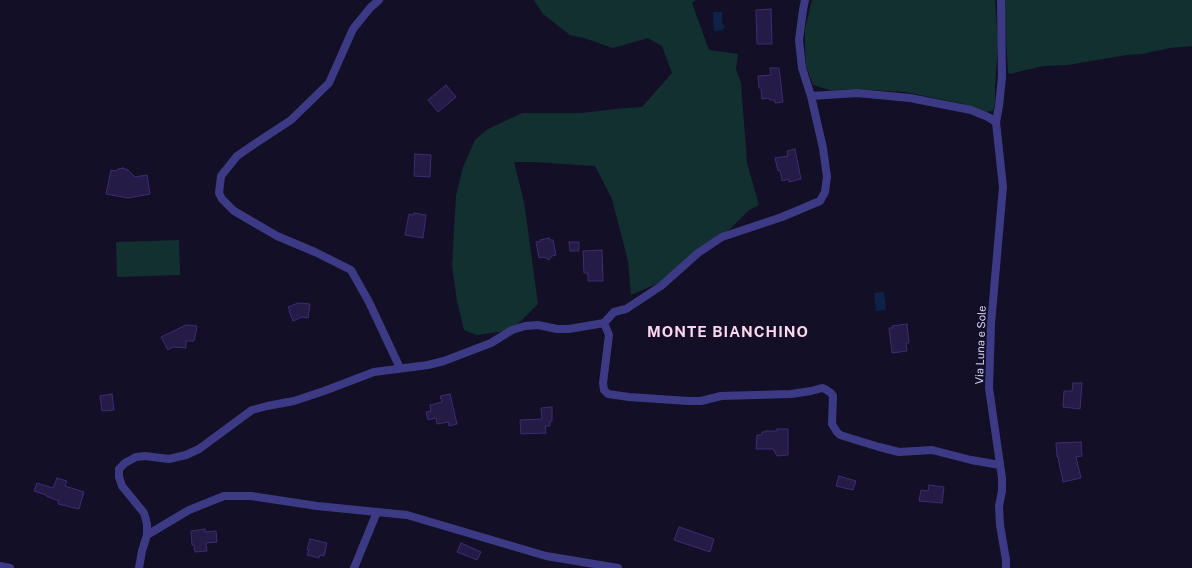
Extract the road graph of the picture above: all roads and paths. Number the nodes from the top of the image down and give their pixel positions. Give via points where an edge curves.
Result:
1 (379, 0) edge
2 (805, 0) edge
3 (1001, 0) edge
4 (811, 96) junction
5 (996, 122) junction
6 (604, 323) junction
7 (400, 368) junction
8 (1000, 465) junction
9 (377, 512) junction
10 (147, 535) junction
11 (0, 566) edge
12 (10, 568) edge
13 (139, 568) edge
14 (354, 568) edge
15 (618, 568) edge
16 (1006, 568) edge

1 - 7 street via 353,29 328,83 291,120 238,156 221,176 219,194 234,211 277,236 351,270
2 - 4 street via 799,40 802,68
3 - 5 street, Via Luna e Sole via 1002,77
4 - 5 street via 857,94 910,98 971,110
4 - 6 street via 827,177 825,192 820,201 722,237 698,253 661,286 626,309 614,312
5 - 8 street, Via Luna e Sole via 1003,187 992,324 990,388
6 - 7 street via 570,329 525,326 512,330 491,343 444,361
6 - 8 street via 609,335 603,383 608,394 701,401 721,396 791,394 822,388 833,396 832,424 840,435 899,452 932,450
7 - 10 street via 374,372 294,401 252,410 199,449 186,455 168,459 136,457 125,463 119,469 120,482 144,513
8 - 16 street, Via Luna e Sole via 1000,525
9 - 10 street via 252,496 224,496 189,510
9 - 14 street
9 - 15 street via 407,515 546,556
10 - 13 street
11 - 12 street

